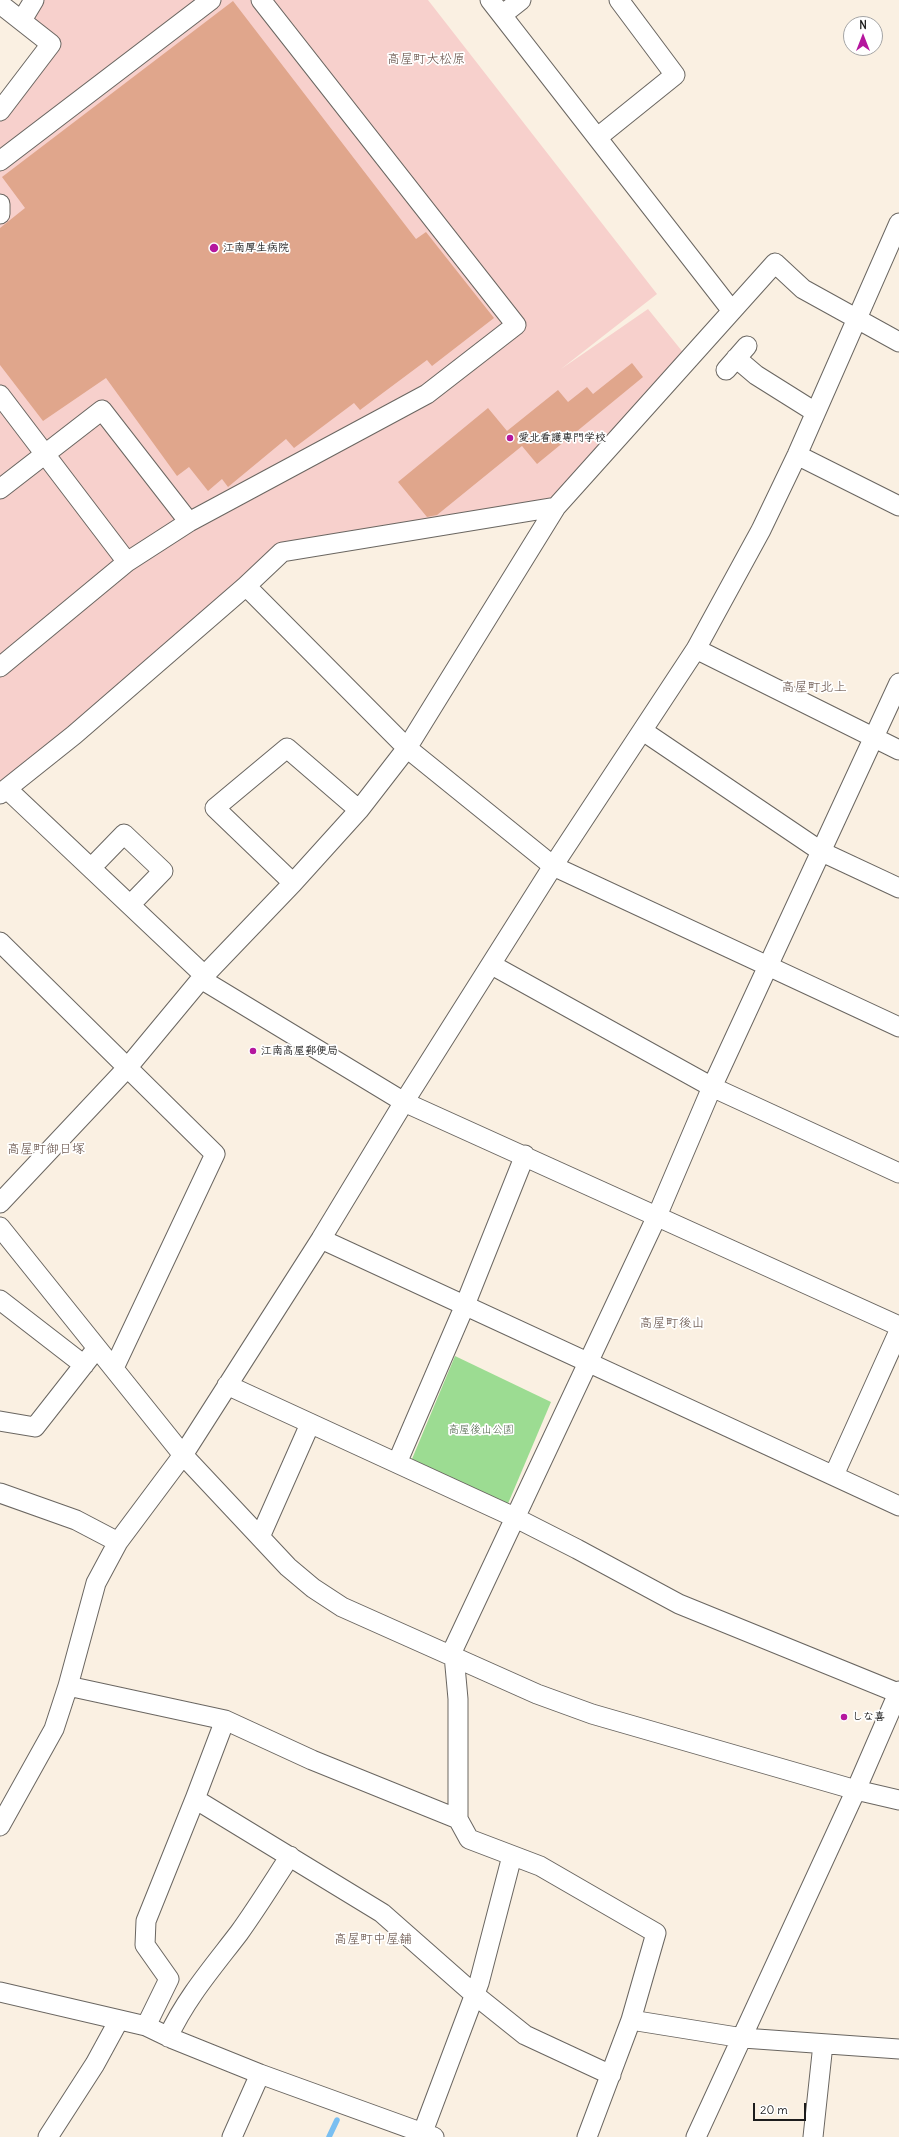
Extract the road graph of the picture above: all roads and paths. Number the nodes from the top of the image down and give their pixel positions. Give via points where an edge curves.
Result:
1 (34, 0) edge
2 (211, 0) edge
3 (261, 0) edge
4 (521, 0) edge
5 (619, 0) edge
6 (0, 4) edge
7 (496, 7) edge
8 (22, 20) junction
9 (0, 111) edge
10 (598, 137) junction
11 (0, 161) edge
12 (0, 204) edge
13 (0, 214) edge
14 (899, 224) edge
15 (732, 310) junction
16 (857, 318) junction
17 (899, 342) edge
18 (736, 358) dead end
19 (0, 395) edge
20 (816, 412) junction
21 (44, 453) junction
22 (796, 455) junction
23 (0, 489) edge
24 (899, 506) edge
25 (556, 507) junction
26 (189, 522) junction
27 (127, 562) junction
28 (246, 586) junction
29 (696, 649) junction
30 (0, 666) edge
31 (899, 683) edge
32 (643, 731) junction
33 (874, 738) junction
34 (407, 748) junction
35 (899, 750) edge
36 (3, 791) edge
37 (359, 810) junction
38 (822, 852) junction
39 (553, 866) junction
40 (91, 868) junction
41 (293, 883) junction
42 (899, 888) edge
43 (130, 906) junction
44 (0, 942) edge
45 (492, 964) junction
46 (768, 966) junction
47 (203, 977) junction
48 (899, 1027) edge
49 (128, 1068) junction
50 (712, 1087) junction
51 (404, 1102) junction
52 (525, 1156) junction
53 (899, 1173) edge
54 (0, 1203) edge
55 (657, 1216) junction
56 (0, 1228) edge
57 (321, 1239) junction
58 (0, 1300) edge
59 (465, 1305) junction
60 (899, 1326) edge
61 (899, 1331) edge
62 (97, 1348) junction
63 (588, 1362) junction
64 (84, 1365) junction
65 (114, 1368) junction
66 (227, 1385) junction
67 (0, 1421) edge
68 (310, 1424) junction
69 (183, 1455) junction
70 (397, 1463) junction
71 (834, 1475) junction
72 (0, 1493) edge
73 (899, 1506) edge
74 (514, 1517) junction
75 (260, 1537) junction
76 (118, 1542) junction
77 (452, 1655) junction
78 (68, 1686) junction
79 (899, 1692) edge
80 (225, 1720) junction
81 (856, 1790) junction
82 (195, 1799) junction
83 (899, 1800) edge
84 (458, 1819) junction
85 (0, 1826) edge
86 (290, 1856) junction
87 (512, 1856) junction
88 (0, 1992) edge
89 (475, 1995) junction
90 (119, 2020) junction
91 (631, 2020) junction
92 (146, 2026) junction
93 (168, 2037) junction
94 (743, 2038) junction
95 (823, 2044) junction
96 (899, 2049) edge
97 (260, 2074) junction
98 (611, 2075) junction
99 (426, 2136) edge
100 (48, 2137) edge
101 (232, 2137) edge
102 (587, 2137) edge
103 (696, 2137) edge
104 (813, 2137) edge

1 - 8 street
2 - 11 street
3 - 26 street via 516,325 427,394
4 - 7 street
5 - 10 street via 675,75
6 - 8 street
7 - 10 street
8 - 9 street via 51,44
10 - 15 street
12 - 13 street
14 - 16 street
15 - 16 street via 775,263 802,289
15 - 25 street
16 - 17 street
16 - 20 street
18 - 20 street via 756,375
19 - 21 street
20 - 22 street
21 - 23 street
21 - 26 street via 102,410
21 - 27 street
22 - 24 street
22 - 29 street via 761,530
25 - 28 street via 282,552
25 - 34 street
26 - 27 street
27 - 30 street
28 - 34 street
28 - 36 street via 74,735
29 - 32 street
29 - 33 street
31 - 33 street
32 - 38 street
32 - 39 street
33 - 35 street
33 - 38 street
34 - 37 street
34 - 39 street
36 - 40 street
37 - 41 street
37 - 41 street via 287,748 215,808
38 - 42 street
38 - 46 street
39 - 45 street
39 - 46 street
40 - 43 street
40 - 43 street via 124,834 163,871
41 - 47 street
43 - 47 street
44 - 49 street
45 - 50 street
45 - 51 street
46 - 48 street
46 - 50 street
47 - 49 street
47 - 51 street
49 - 54 street
49 - 65 street via 215,1154
50 - 53 street
50 - 55 street
51 - 52 street
51 - 57 street
52 - 55 street
52 - 59 street
55 - 60 street
55 - 63 street
56 - 62 street
57 - 59 street
57 - 66 street
58 - 64 street
59 - 63 street
59 - 70 street
61 - 71 street
62 - 64 street
62 - 65 street
63 - 71 street
63 - 74 street
64 - 67 street via 35,1427
65 - 69 street
66 - 68 street
66 - 69 street
68 - 70 street
68 - 75 street
69 - 75 street
69 - 76 street
70 - 74 street
71 - 73 street
72 - 76 street via 76,1520
74 - 77 street
74 - 79 street via 679,1604
75 - 77 street via 288,1567 342,1607
76 - 78 street via 96,1583
77 - 81 street via 537,1694 592,1714
77 - 84 street via 458,1699
78 - 80 street
78 - 85 street via 54,1729
79 - 81 street
80 - 82 street
80 - 84 street via 312,1760
81 - 83 street
81 - 94 street
82 - 86 street
82 - 92 street via 146,1921 145,1945 169,1979
84 - 87 street via 469,1839
86 - 89 street via 382,1913
86 - 93 street via 239,1933 201,1981
87 - 89 street
87 - 91 street via 540,1866 656,1933
88 - 90 street
89 - 98 street via 525,2035
89 - 99 street
90 - 92 street
90 - 100 street via 95,2064
91 - 94 street
91 - 98 street
92 - 93 street
93 - 97 street
94 - 95 street
94 - 103 street
95 - 96 street
95 - 104 street
97 - 99 street
97 - 101 street
98 - 102 street

